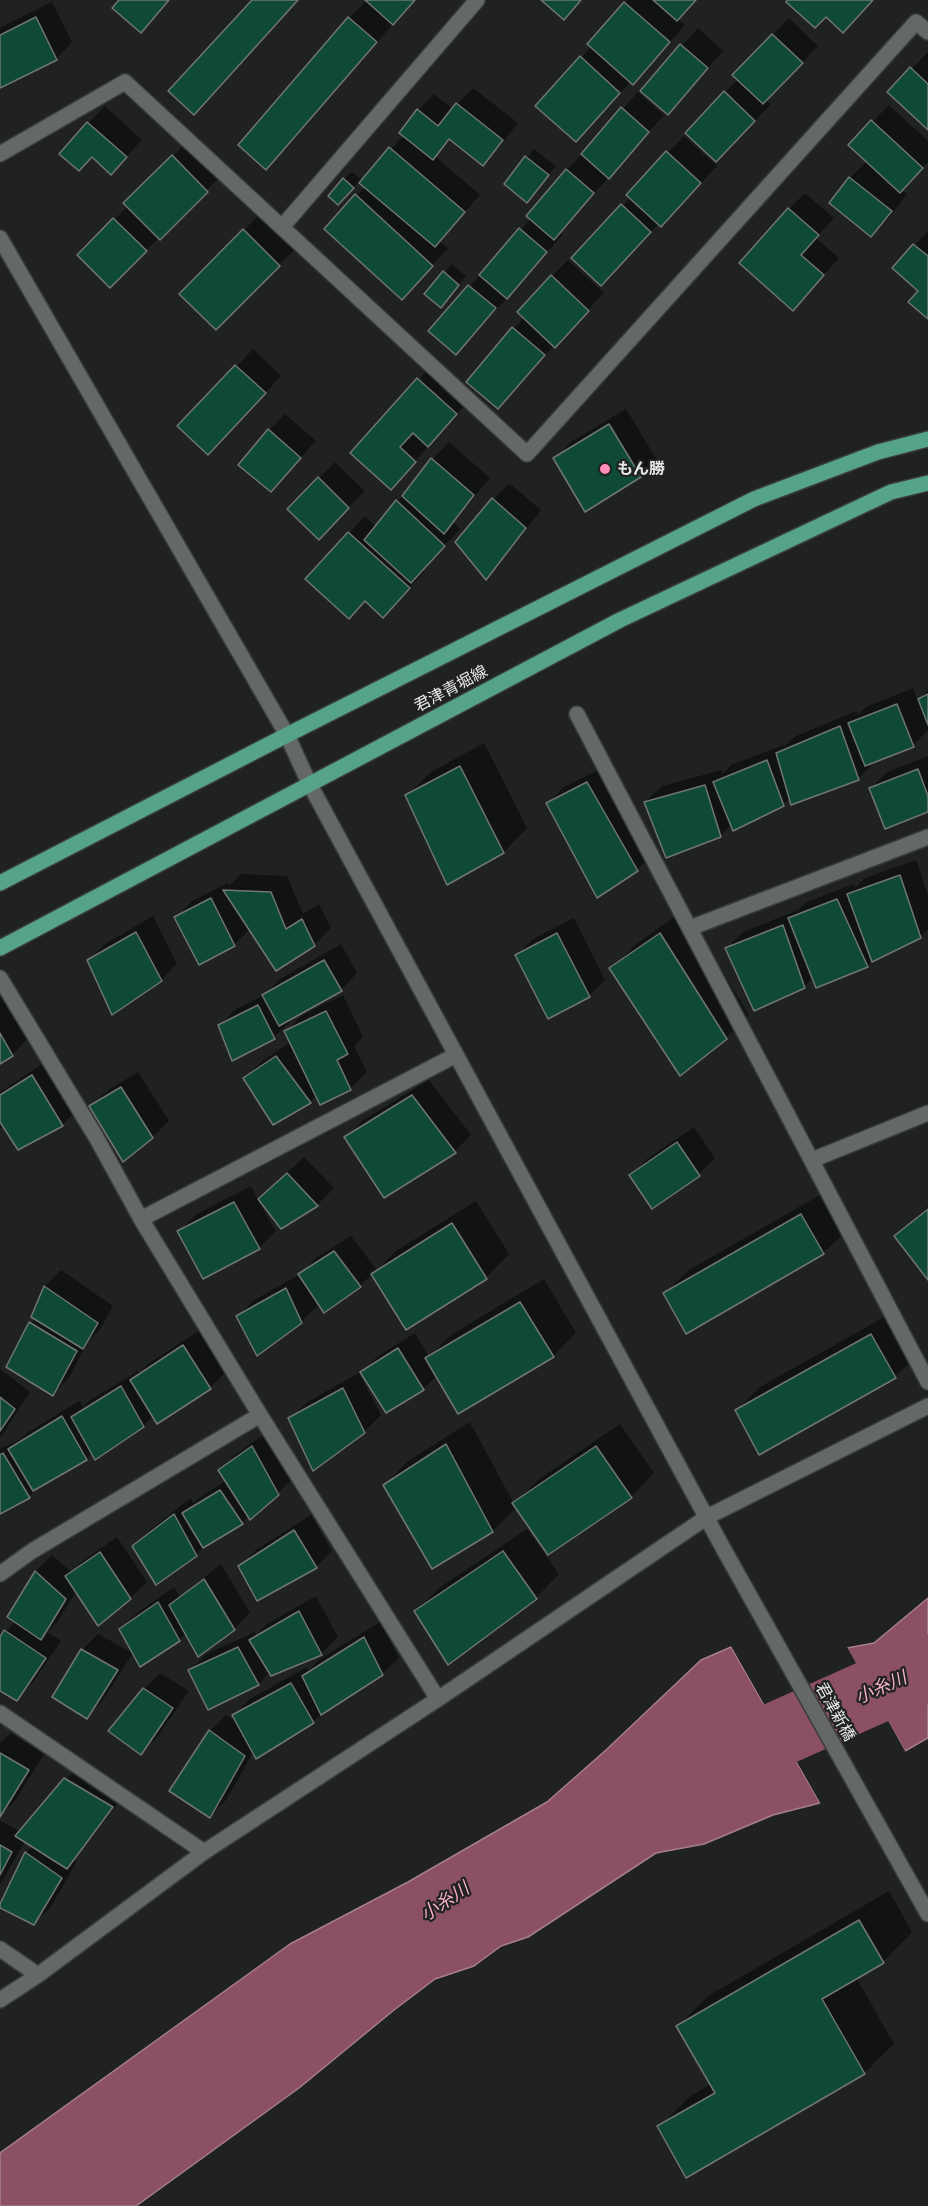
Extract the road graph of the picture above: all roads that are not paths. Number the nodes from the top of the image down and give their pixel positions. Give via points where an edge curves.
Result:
1 (477, 0) edge
2 (928, 32) edge
3 (0, 154) edge
4 (282, 227) junction
5 (0, 238) edge
6 (928, 439) edge
7 (928, 483) edge
8 (577, 714) dead end
9 (287, 735) junction
10 (309, 783) junction
11 (928, 837) edge
12 (0, 883) edge
13 (690, 928) junction
14 (0, 948) edge
15 (0, 978) edge
16 (456, 1055) junction
17 (928, 1113) edge
18 (812, 1160) junction
19 (141, 1219) junction
20 (928, 1382) edge
21 (928, 1406) edge
22 (260, 1415) junction
23 (707, 1517) junction
24 (0, 1574) edge
25 (438, 1700) junction
26 (0, 1713) edge
27 (204, 1851) junction
28 (928, 1914) edge
29 (0, 1949) edge
30 (38, 1975) junction
31 (0, 2000) edge

1 - 4 street
2 - 4 street via 916,22 527,454
3 - 4 street via 125,82
5 - 9 street, 君津新橋
6 - 9 main road, 君津青堀線 via 878,452 754,499
7 - 10 main road, 君津青堀線 via 891,492 620,620
8 - 13 street
9 - 10 street, 君津新橋
9 - 12 main road, 君津青堀線
10 - 14 main road, 君津青堀線
10 - 16 street, 君津新橋
11 - 13 street
13 - 18 street
15 - 19 street
16 - 19 street
16 - 23 street, 君津新橋
17 - 18 street
18 - 20 street
19 - 22 street
21 - 23 street
22 - 24 street
22 - 25 street
23 - 25 street
23 - 28 street, 君津新橋
25 - 27 street
26 - 27 street
27 - 30 street
29 - 30 street
30 - 31 street

